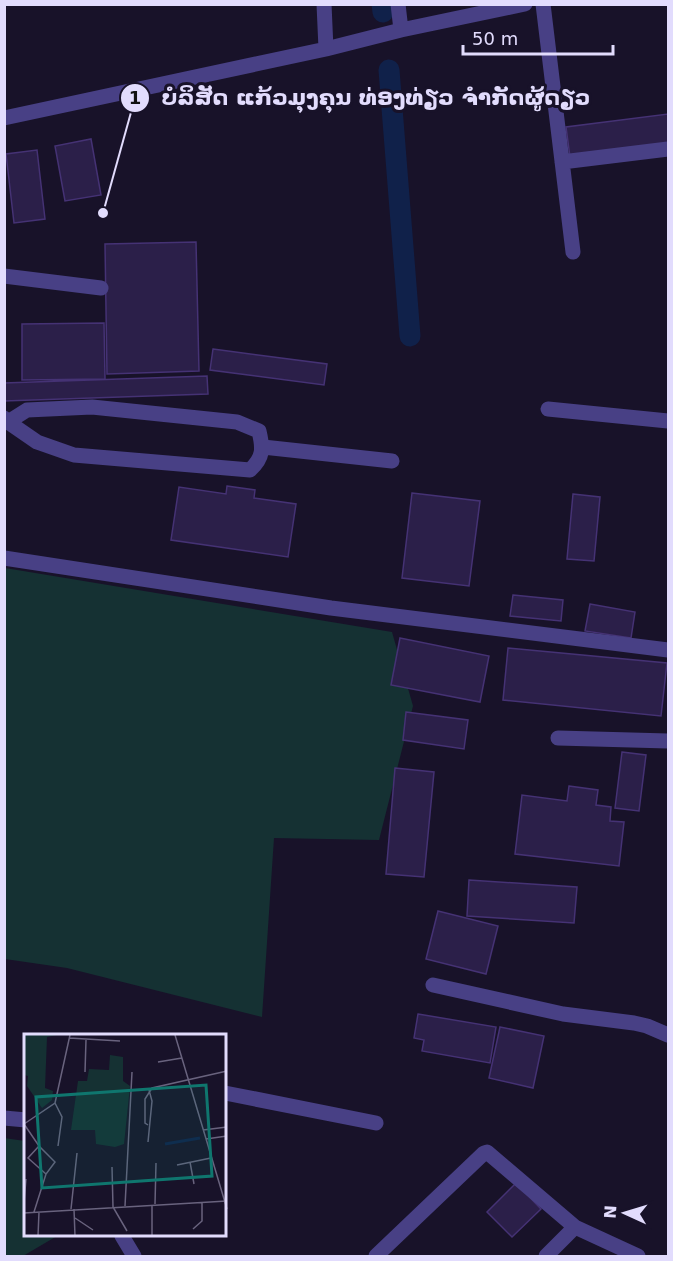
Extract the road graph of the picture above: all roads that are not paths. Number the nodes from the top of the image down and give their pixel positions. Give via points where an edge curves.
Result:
1 (324, 4) edge
2 (398, 4) edge
3 (525, 4) edge
4 (543, 4) edge
5 (401, 30) junction
6 (326, 49) junction
7 (4, 118) edge
8 (669, 149) edge
9 (562, 162) junction
10 (573, 252) dead end
11 (4, 276) edge
12 (101, 288) dead end
13 (548, 409) dead end
14 (6, 420) edge
15 (669, 421) edge
16 (263, 447) junction
17 (393, 461) dead end
18 (4, 558) edge
19 (669, 650) edge
20 (558, 738) dead end
21 (669, 741) edge
22 (433, 985) dead end
23 (669, 1035) edge
24 (226, 1093) edge
25 (4, 1119) edge
26 (24, 1120) edge
27 (376, 1123) dead end
28 (575, 1227) junction
29 (123, 1237) edge
30 (134, 1257) edge
31 (376, 1257) edge
32 (546, 1257) edge
33 (638, 1257) edge

1 - 6 street
2 - 5 street
3 - 5 street
4 - 9 street
5 - 6 street
6 - 7 street
8 - 9 street
9 - 10 street
11 - 12 street
13 - 15 street
14 - 16 street via 27,410 92,407 237,422 259,431
14 - 16 street via 37,442 74,456 250,470 258,462
16 - 17 street
18 - 19 street via 331,608
20 - 21 street
22 - 23 street via 563,1014 641,1025
24 - 27 street
25 - 26 street
28 - 31 street via 487,1152
28 - 32 street
28 - 33 street
29 - 30 street

